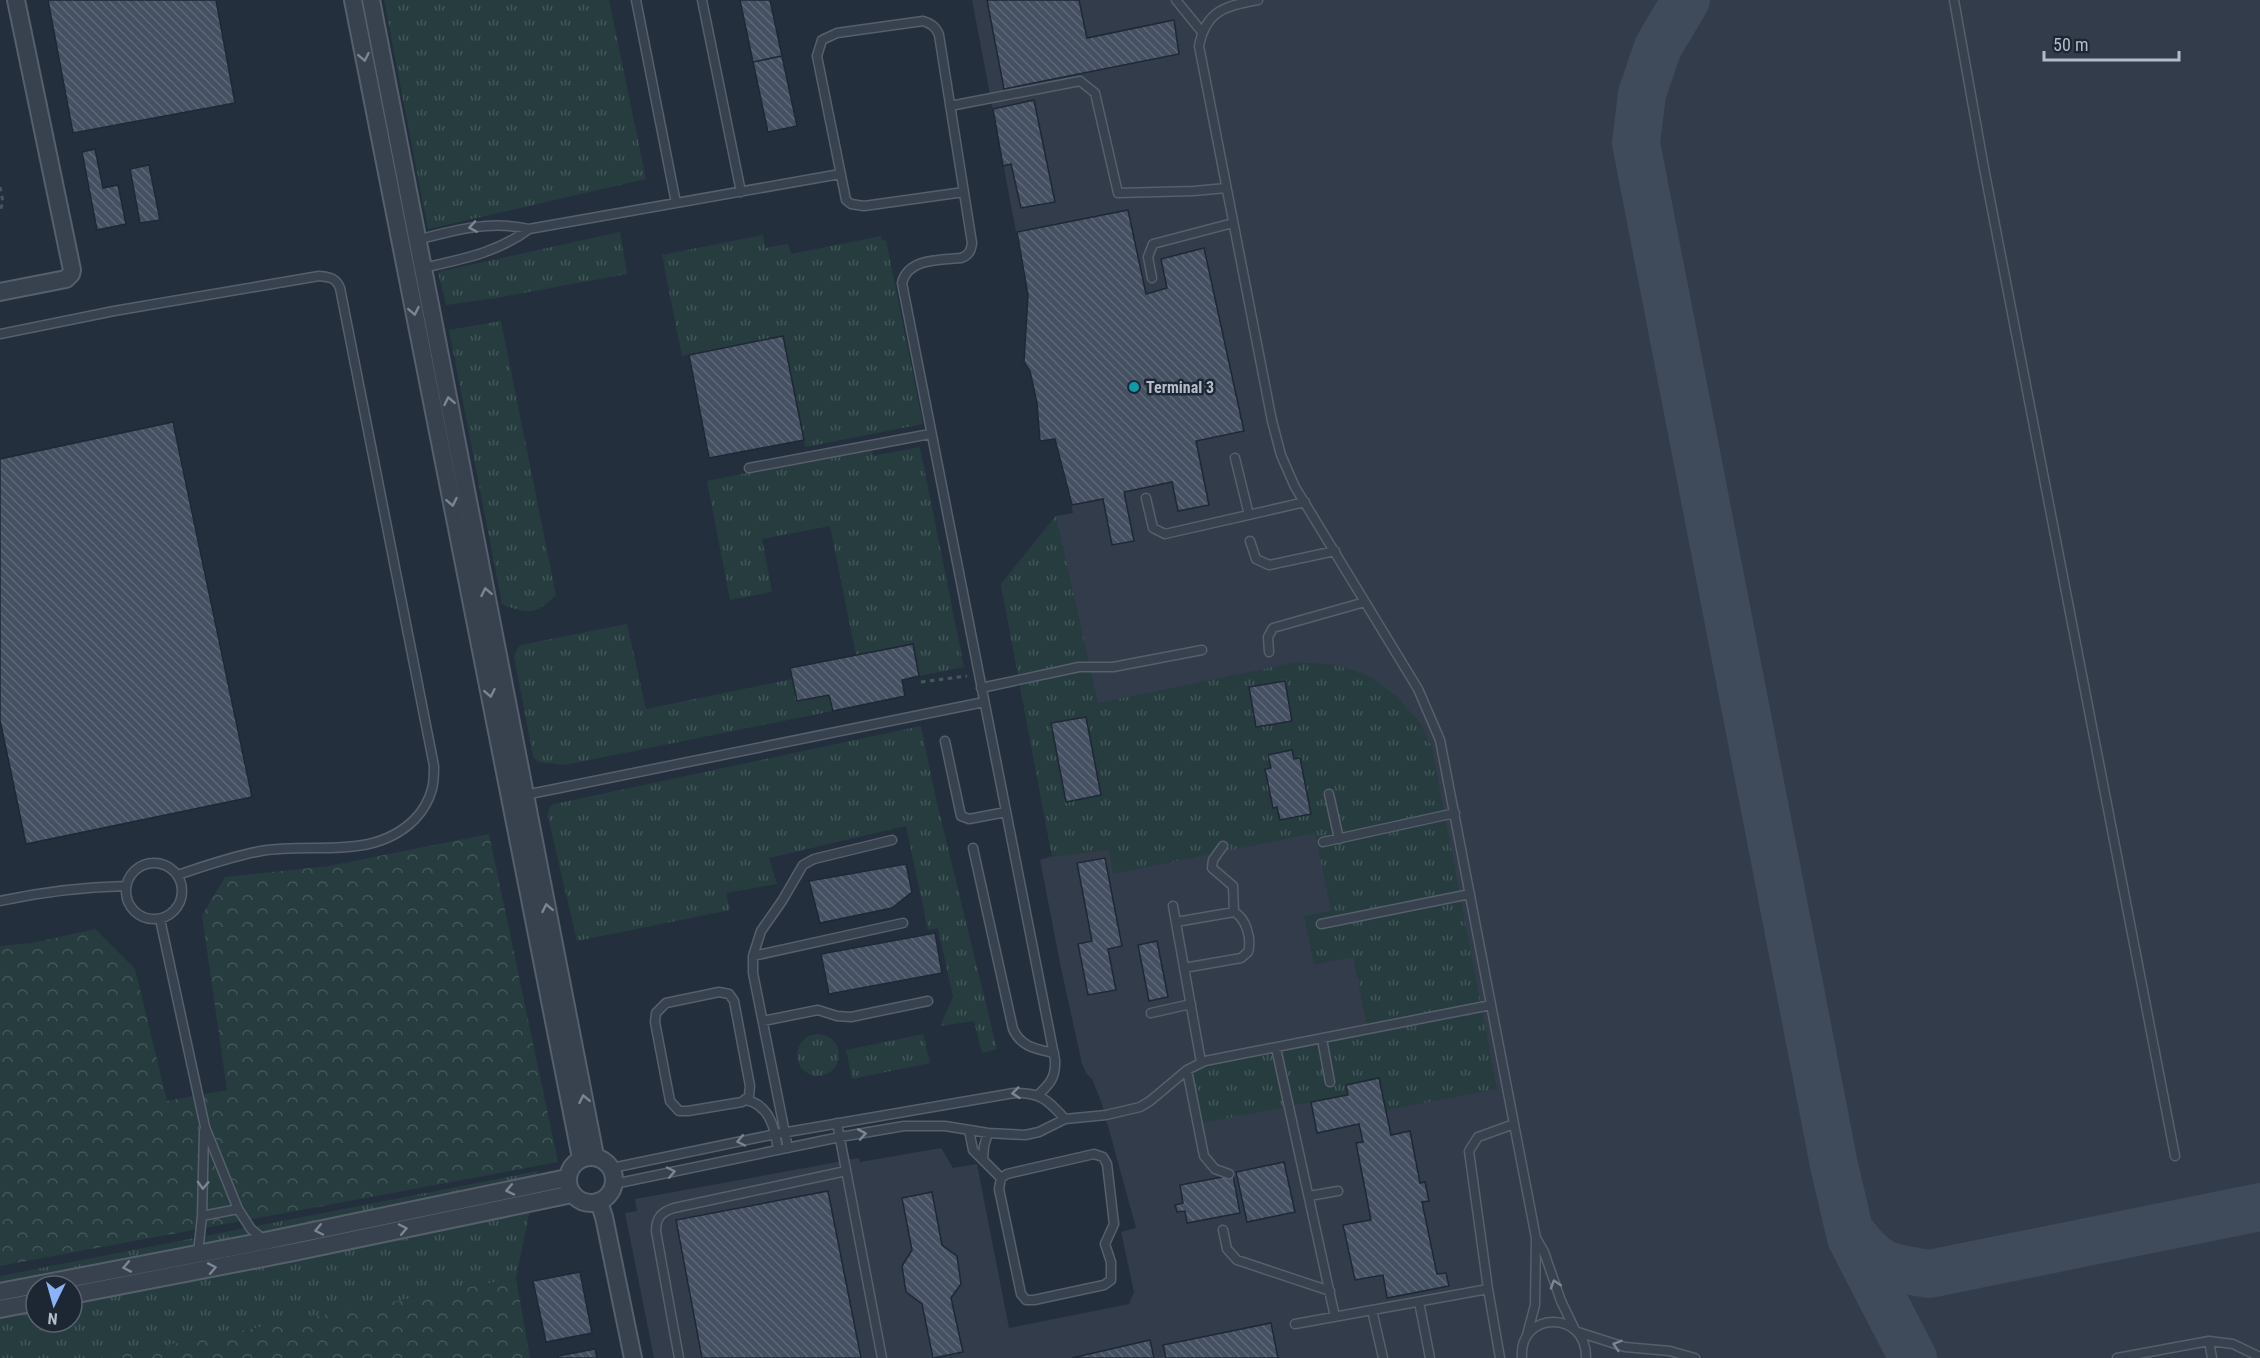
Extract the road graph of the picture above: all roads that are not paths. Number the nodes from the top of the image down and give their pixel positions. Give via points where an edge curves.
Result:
1 (16, 0) edge
2 (353, 0) edge
3 (371, 0) edge
4 (636, 0) edge
5 (702, 0) edge
6 (1176, 0) edge
7 (1258, 0) edge
8 (1954, 0) edge
9 (1202, 32) junction
10 (950, 106) junction
11 (840, 174) junction
12 (1226, 188) junction
13 (741, 192) junction
14 (964, 192) junction
15 (676, 203) junction
16 (1233, 223) junction
17 (530, 229) junction
18 (409, 241) junction
19 (415, 269) junction
20 (1152, 278) dead end
21 (0, 292) edge
22 (0, 334) edge
23 (930, 434) junction
24 (1234, 458) dead end
25 (749, 468) dead end
26 (1146, 498) dead end
27 (1305, 502) junction
28 (1249, 515) junction
29 (1250, 541) dead end
30 (1335, 552) junction
31 (1365, 602) junction
32 (1202, 650) dead end
33 (1269, 652) dead end
34 (981, 688) junction
35 (984, 702) junction
36 (945, 741) dead end
37 (1329, 794) dead end
38 (518, 797) junction
39 (1006, 812) junction
40 (1455, 813) junction
41 (1339, 839) junction
42 (892, 840) dead end
43 (1323, 842) dead end
44 (1224, 846) dead end
45 (974, 848) dead end
46 (177, 875) junction
47 (126, 886) junction
48 (1470, 894) junction
49 (0, 901) edge
50 (1173, 906) dead end
51 (1234, 912) junction
52 (160, 919) junction
53 (1176, 922) junction
54 (903, 923) dead end
55 (1321, 924) dead end
56 (753, 956) junction
57 (1184, 968) junction
58 (928, 1000) dead end
59 (1191, 1004) junction
60 (1491, 1005) junction
61 (1151, 1013) dead end
62 (763, 1021) junction
63 (1322, 1039) junction
64 (1276, 1048) junction
65 (1054, 1053) junction
66 (1201, 1062) junction
67 (1187, 1070) junction
68 (1330, 1082) dead end
69 (1038, 1095) junction
70 (746, 1100) junction
71 (1065, 1119) junction
72 (837, 1123) junction
73 (1514, 1124) junction
74 (205, 1127) junction
75 (969, 1130) junction
76 (786, 1132) junction
77 (988, 1133) junction
78 (776, 1134) junction
79 (840, 1137) junction
80 (788, 1148) junction
81 (778, 1150) junction
82 (2175, 1156) dead end
83 (588, 1157) junction
84 (983, 1160) junction
85 (846, 1171) junction
86 (1229, 1174) dead end
87 (613, 1176) junction
88 (1001, 1178) junction
89 (569, 1186) junction
90 (1338, 1191) dead end
91 (1309, 1196) junction
92 (599, 1202) junction
93 (238, 1209) junction
94 (202, 1216) junction
95 (1223, 1230) dead end
96 (1536, 1238) junction
97 (265, 1241) junction
98 (198, 1253) junction
99 (1488, 1289) junction
100 (0, 1292) edge
101 (1330, 1292) junction
102 (84, 1293) edge
103 (1419, 1302) junction
104 (24, 1304) edge
105 (0, 1309) edge
106 (1372, 1310) junction
107 (1335, 1317) junction
108 (1296, 1324) dead end
109 (1576, 1330) junction
110 (1527, 1335) junction
111 (2209, 1341) junction
112 (2260, 1357) edge
113 (633, 1358) edge
114 (680, 1358) edge
115 (882, 1358) edge
116 (1383, 1358) edge
117 (1430, 1358) edge
118 (1500, 1358) edge
119 (1522, 1358) edge
120 (1586, 1358) edge
121 (1695, 1358) edge
122 (2117, 1358) edge
123 (2212, 1358) edge

1 - 21 street via 72,270 66,279
2 -> 18 street
3 - 18 street
4 - 15 lane
5 - 13 lane
6 - 9 lane
7 - 9 lane via 1220,10
8 - 82 lane
9 - 12 lane via 1201,60
10 - 11 lane via 939,36 931,23 916,21 829,35 818,47 817,56
10 - 12 lane via 1080,81 1095,93 1118,193
10 - 14 lane
11 - 13 lane
11 - 14 lane via 846,200 857,206
12 - 16 lane
13 - 15 lane
14 - 23 lane via 972,243 969,253 961,258 914,265 902,283
15 - 17 lane
16 - 20 lane via 1153,243 1148,257
16 - 27 lane via 1276,438 1287,471
17 -> 18 lane via 482,225
17 - 19 lane via 493,251
18 - 19 street
19 - 38 street
22 - 46 lane via 319,276 332,277 340,288 434,766 432,789 422,812 403,831 382,842 351,848 261,851
23 - 25 lane
23 - 34 lane
24 - 28 lane
26 - 28 lane via 1152,524 1161,533
27 - 28 lane
27 - 30 lane
29 - 30 lane via 1256,559 1269,565
30 - 31 lane
31 - 33 lane via 1273,628 1268,637
31 - 40 lane via 1434,723
32 - 34 lane via 1113,667 1078,667
34 - 35 lane
35 - 38 lane
35 - 39 lane
36 - 39 lane via 962,816 969,819
37 - 41 lane
38 - 83 street
39 - 65 lane
40 - 41 lane
40 - 48 lane
41 - 43 lane
42 - 56 lane via 803,865 761,931
44 - 51 lane via 1212,868 1233,886
45 - 65 lane via 1016,1037 1029,1047
46 - 47 lane via 169,867 148,863 130,875
46 - 52 lane via 182,896 178,906
47 - 49 lane via 78,888
47 - 52 lane via 130,907 138,915
48 - 55 lane
48 - 60 lane
50 - 53 lane
51 - 53 lane
51 - 57 lane via 1244,922 1250,947 1245,956
52 - 74 lane
53 - 57 lane
54 - 56 lane
56 - 62 lane
57 - 59 lane
58 - 62 lane via 851,1017 818,1010
59 - 61 lane
59 - 66 lane
60 - 63 lane
60 - 73 lane
62 - 76 lane
63 - 64 lane
63 - 68 lane
64 - 66 lane
64 - 91 lane
65 - 69 lane via 1054,1077
66 - 67 lane
67 - 71 lane via 1140,1107
67 - 86 lane via 1204,1156 1215,1169
69 - 71 lane
69 -> 72 lane via 1014,1093
70 - 70 lane via 750,1086 732,997 719,992 666,1003 658,1009 655,1022 670,1101 675,1108 688,1111
70 - 78 lane via 766,1111
71 - 77 lane via 1025,1135
72 - 76 lane
72 - 79 lane
73 - 96 lane
73 - 99 lane via 1478,1137 1469,1151
74 - 93 lane
74 -> 94 lane
75 - 77 lane
79 -> 75 lane via 904,1126
75 - 84 lane via 973,1150
76 - 78 lane
76 - 80 lane
77 - 84 lane
78 - 81 lane
78 -> 87 lane
79 - 80 lane
79 - 85 lane
80 - 81 lane
87 -> 81 lane
83 - 87 street via 605,1160
83 - 89 street via 574,1163
84 - 88 lane
85 - 114 lane via 674,1208 659,1215 656,1231
85 - 115 lane
87 - 92 street via 606,1198
88 - 88 lane via 1090,1155 1102,1157 1107,1164 1114,1224 1105,1244 1111,1262 1109,1283 1034,1300 1023,1297 999,1189
89 - 92 street via 584,1202
89 -> 97 street
102 -> 89 street via 306,1250
90 - 91 lane
91 - 101 lane
92 - 113 street
93 - 94 lane
93 - 97 lane
94 - 98 lane
95 - 101 lane via 1227,1249 1237,1260
109 -> 96 lane
96 - 110 lane via 1535,1305
97 - 98 street
98 -> 100 street
99 - 103 lane
99 - 118 lane
101 - 107 lane
103 - 106 lane
103 - 117 lane
104 - 105 street
106 - 107 lane
106 - 116 lane
107 - 108 lane
109 - 110 lane via 1550,1322
109 - 120 lane via 1586,1347
121 -> 109 lane via 1670,1351 1625,1347
110 - 119 lane
111 - 112 lane via 2234,1344
111 - 122 lane
111 - 123 lane

